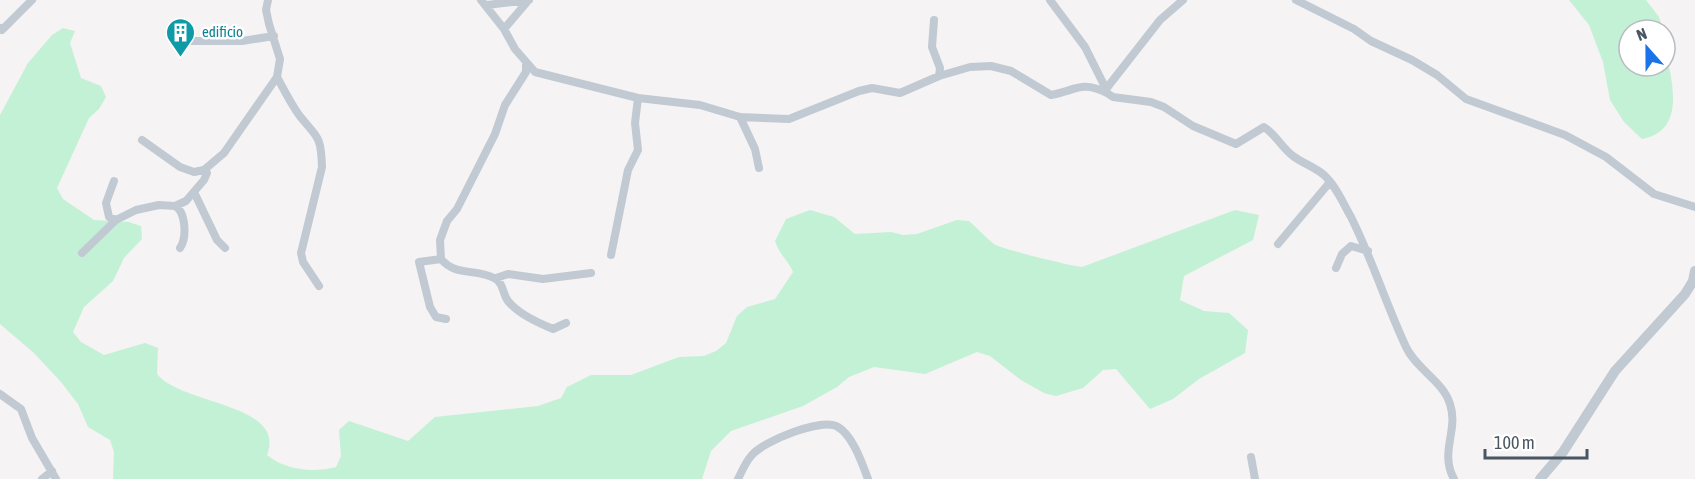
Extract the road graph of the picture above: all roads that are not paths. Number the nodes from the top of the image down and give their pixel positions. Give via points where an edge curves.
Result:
1 (32, 0) edge
2 (268, 0) edge
3 (529, 0) edge
4 (1050, 0) edge
5 (1184, 0) edge
6 (1296, 0) edge
7 (484, 2) edge
8 (934, 20) dead end
9 (0, 28) edge
10 (504, 29) junction
11 (274, 36) junction
12 (185, 40) dead end
13 (526, 65) junction
14 (939, 76) junction
15 (277, 77) junction
16 (1107, 91) junction
17 (638, 98) junction
18 (740, 117) junction
19 (142, 140) dead end
20 (759, 168) dead end
21 (204, 170) junction
22 (114, 182) dead end
23 (1329, 182) junction
24 (194, 192) junction
25 (175, 206) junction
26 (1695, 207) edge
27 (116, 220) junction
28 (1278, 244) dead end
29 (180, 248) dead end
30 (225, 248) dead end
31 (1368, 250) junction
32 (82, 253) dead end
33 (611, 255) dead end
34 (441, 260) junction
35 (1336, 268) dead end
36 (1695, 271) edge
37 (591, 273) dead end
38 (496, 278) junction
39 (319, 286) dead end
40 (446, 319) dead end
41 (566, 324) dead end
42 (1, 397) edge
43 (1251, 457) dead end
44 (54, 475) edge
45 (42, 479) edge
46 (738, 479) edge
47 (868, 479) edge
48 (1255, 479) edge
49 (1454, 479) edge
50 (1540, 479) edge

1 - 9 street
2 - 11 street via 266,9
3 - 7 street
3 - 10 street
4 - 16 street via 1085,47
5 - 16 street via 1160,20
6 - 26 street via 1413,60 1466,99 1565,135 1606,157 1654,194
7 - 10 street
8 - 14 street via 932,46
10 - 13 street
11 - 12 street via 242,41
11 - 15 street via 280,59
13 - 17 street via 545,76
13 - 34 street via 495,134 447,221 440,240
14 - 16 street via 991,66 1011,71 1051,95 1076,86
14 - 18 street via 900,93 872,88 859,91 789,119
15 - 21 street via 224,153
15 - 39 street via 319,140 322,167 301,253
16 - 23 street via 1113,97 1164,107 1193,126 1236,144 1264,128 1291,155
17 - 18 street via 700,105
17 - 33 street via 638,150 628,170
18 - 20 street
19 - 21 street via 180,167 194,172
21 - 24 street via 204,180
22 - 27 street via 106,203 109,218
23 - 28 street
23 - 31 street
24 - 25 street
24 - 30 street via 217,240
25 - 27 street via 136,210
25 - 29 street via 180,210 185,241
27 - 32 street
31 - 35 street via 1351,246
31 - 49 street via 1406,348 1451,404 1446,458
34 - 38 street via 456,271
34 - 40 street via 419,262 430,307 436,317
36 - 50 street via 1685,294 1615,371 1563,452
37 - 38 street via 543,279 508,274
38 - 41 street via 508,302 535,322 553,329
42 - 44 street via 21,409 32,438
43 - 48 street
44 - 45 street
46 - 47 street via 757,450 788,434 824,423 848,435

